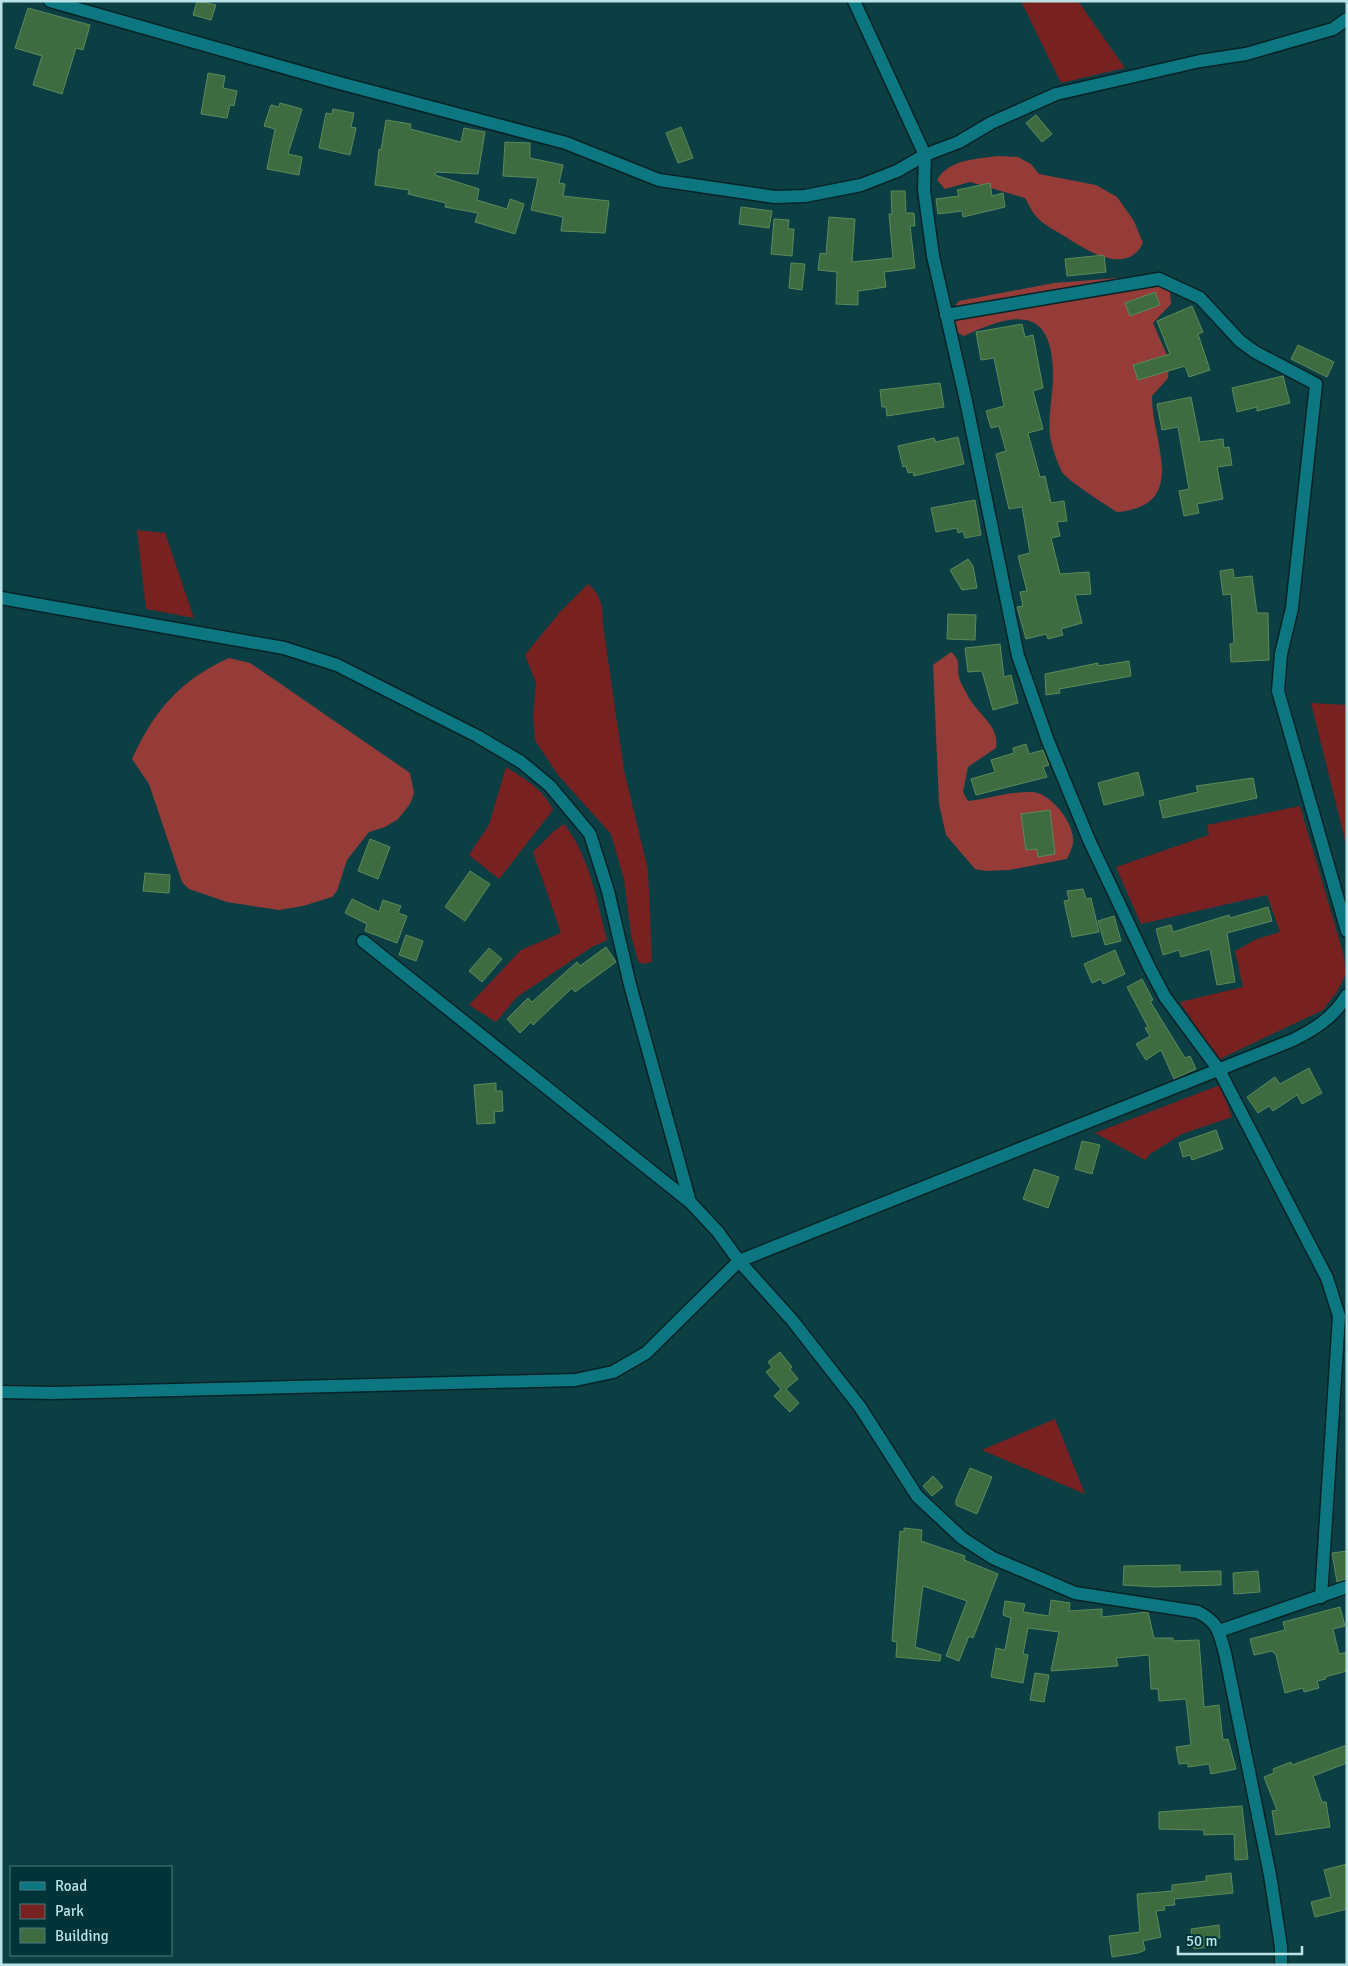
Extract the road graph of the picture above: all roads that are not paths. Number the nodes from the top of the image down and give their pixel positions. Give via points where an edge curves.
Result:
1 (50, 1) edge
2 (854, 1) edge
3 (1347, 19) edge
4 (926, 156) junction
5 (946, 315) junction
6 (1, 598) edge
7 (1347, 931) edge
8 (363, 941) dead end
9 (1347, 995) edge
10 (1219, 1070) junction
11 (690, 1202) junction
12 (739, 1261) junction
13 (1, 1392) edge
14 (1347, 1588) edge
15 (1321, 1597) junction
16 (1219, 1631) junction
17 (1281, 1965) edge

1 - 4 street via 566,143 659,180 775,197 805,196 861,185
2 - 4 street
3 - 4 street via 1333,29 1246,54 1200,61 1056,94
4 - 5 street via 924,190 933,256
5 - 7 street via 1159,279 1200,298 1240,341 1255,352 1316,384 1292,608 1281,654 1278,691
5 - 10 street via 1018,656 1028,688 1089,840 1148,967
6 - 11 street via 284,648 337,665 477,736 521,762 550,786 590,834
8 - 11 street
9 - 10 street via 1314,1030
10 - 12 street
10 - 15 street via 1327,1278 1339,1316
11 - 12 street
12 - 13 street via 646,1353 613,1372 575,1380
12 - 16 street via 792,1320 860,1407 917,1496 962,1538 993,1558 1075,1593 1198,1612 1211,1619
14 - 15 street
15 - 16 street
16 - 17 street via 1270,1875

